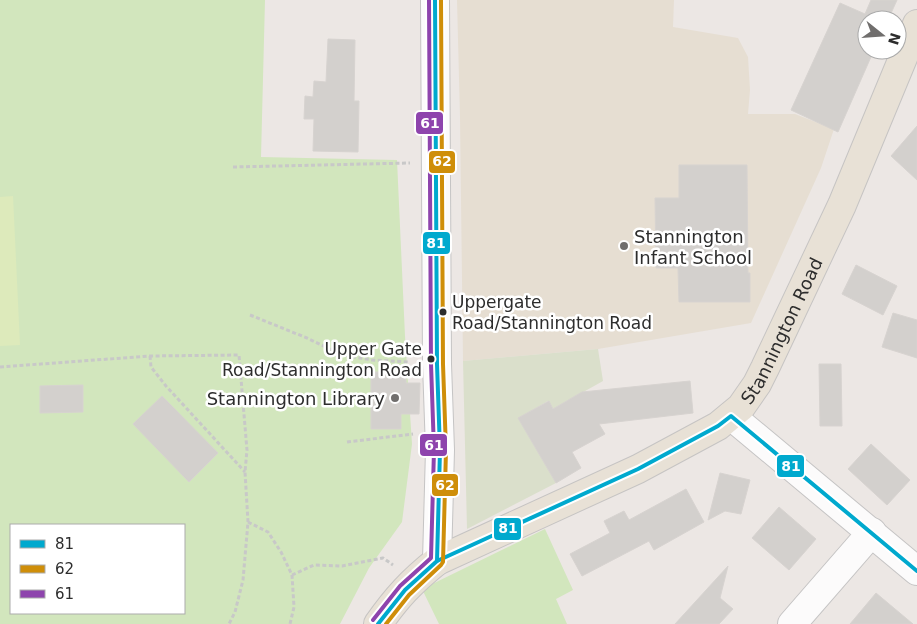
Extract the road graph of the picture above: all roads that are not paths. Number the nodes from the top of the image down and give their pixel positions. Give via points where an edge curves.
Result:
1 (435, 0) edge
2 (917, 24) edge
3 (731, 416) junction
4 (872, 532) junction
5 (437, 562) junction
6 (917, 571) edge
7 (378, 624) edge
8 (792, 624) edge

1 - 5 street via 440,450
2 - 3 main road, Stannington Road via 842,205 765,368 751,393
3 - 4 street
3 - 5 main road, Stannington Road via 638,469
4 - 6 street
4 - 8 street
5 - 7 main road, Stannington Road via 412,581

